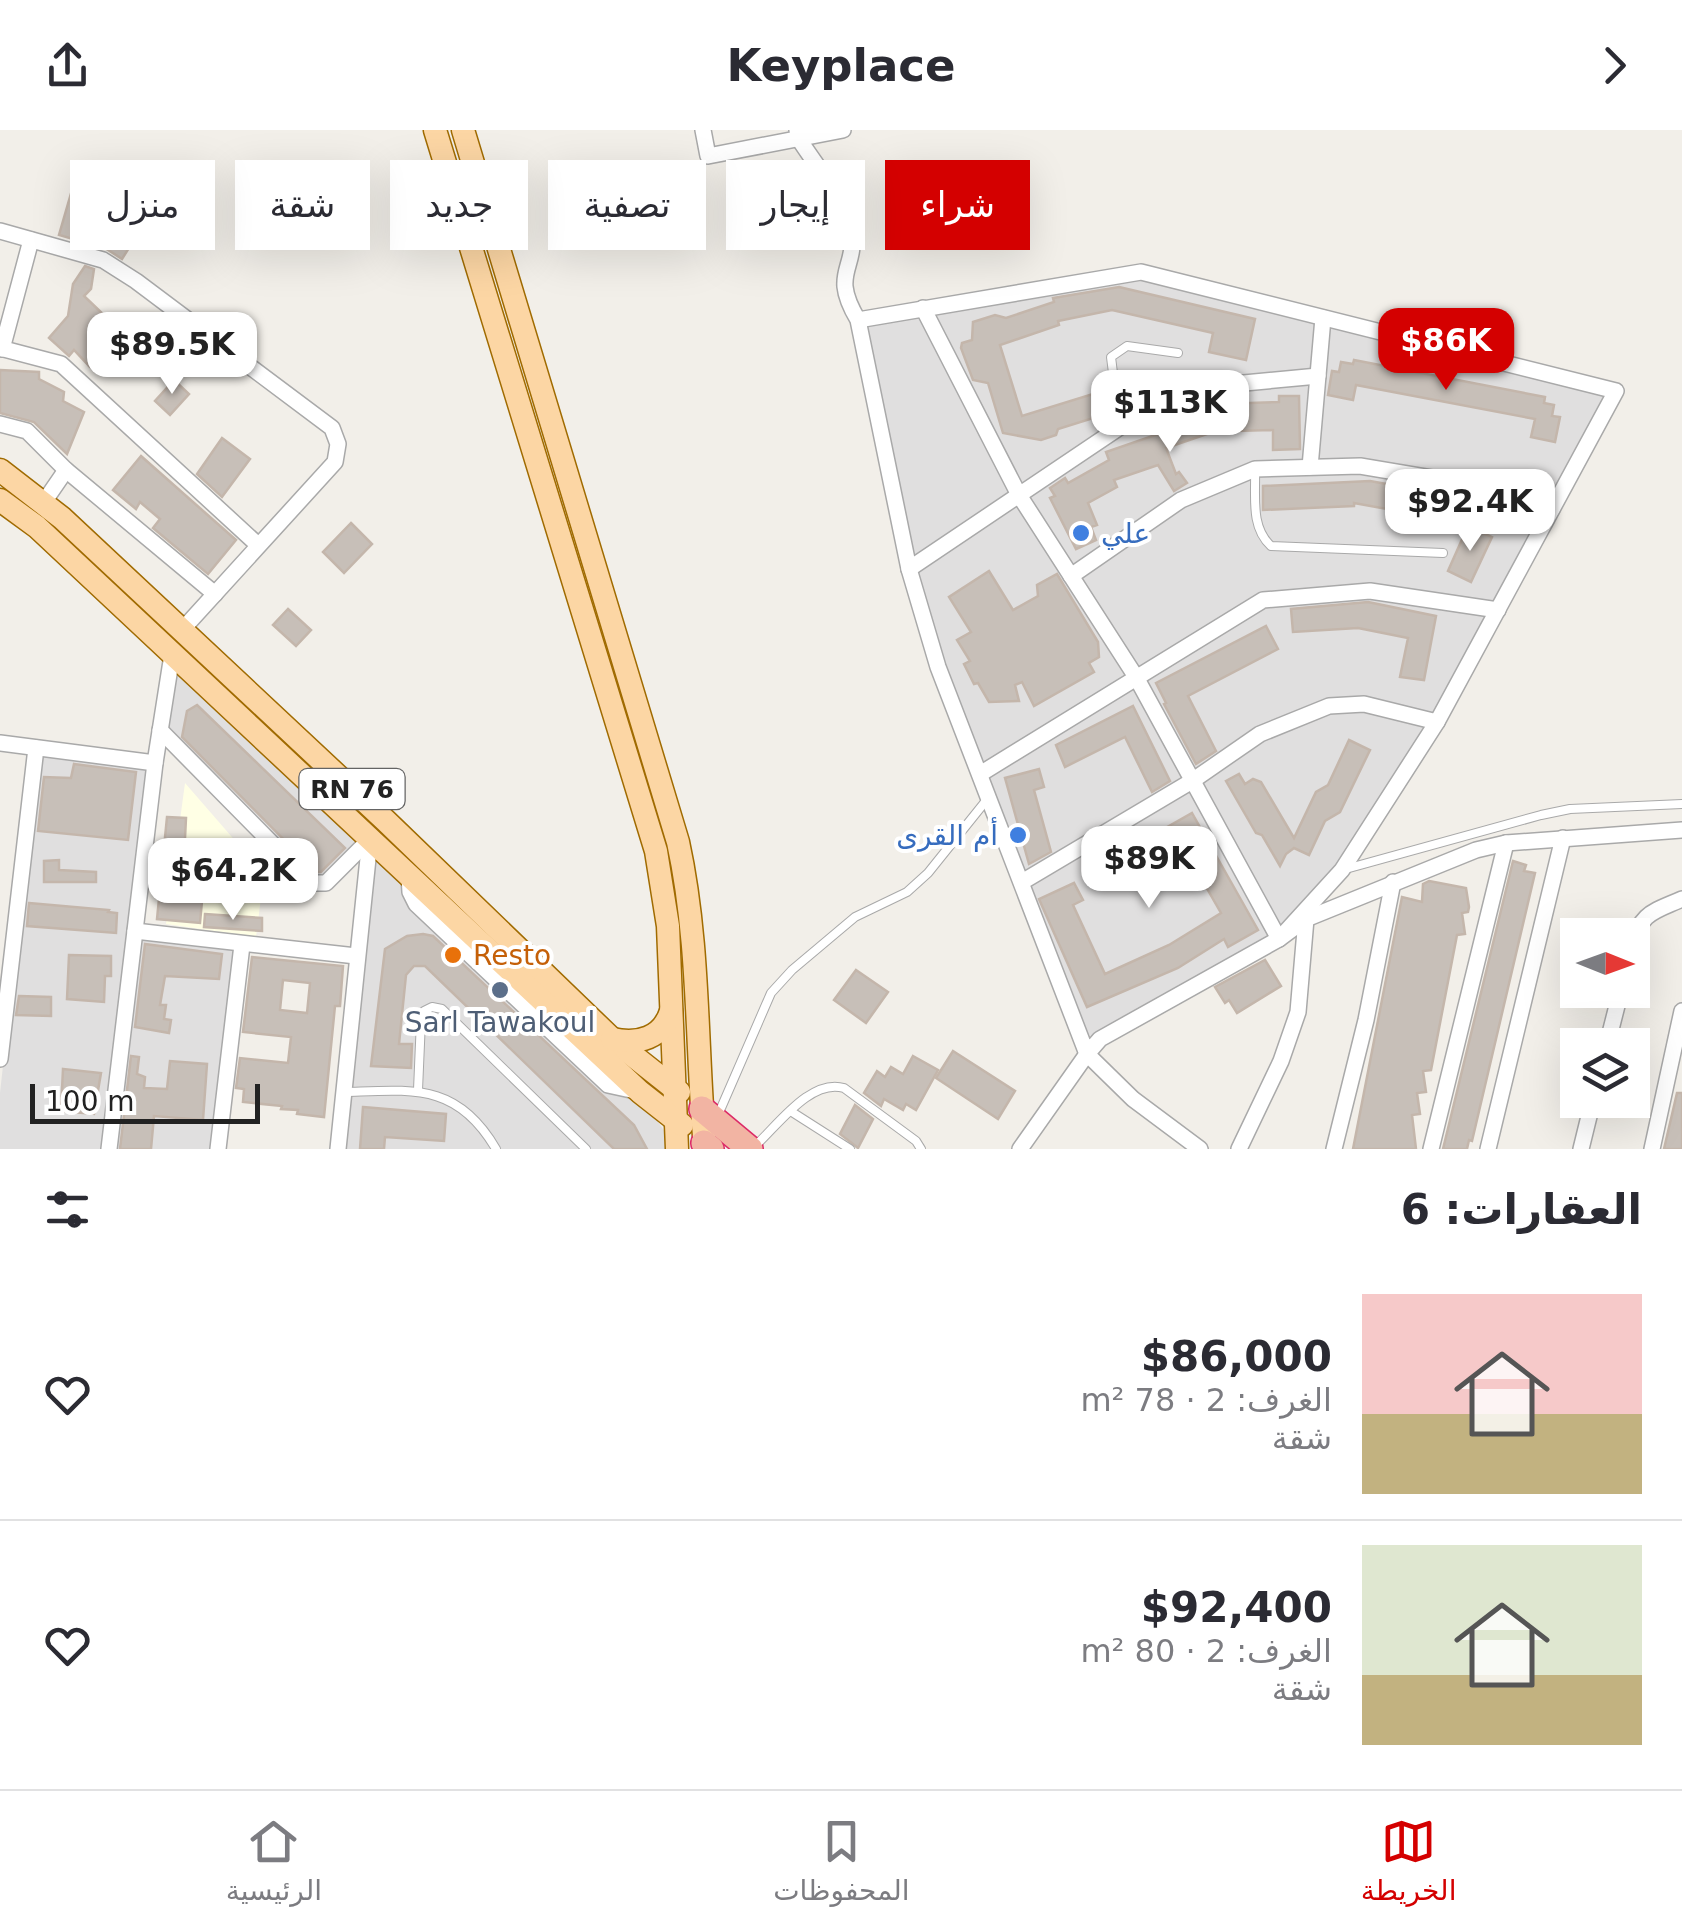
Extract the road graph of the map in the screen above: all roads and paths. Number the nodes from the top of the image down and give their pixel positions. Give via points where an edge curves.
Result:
1 (436, 130) edge
2 (463, 130) edge
3 (703, 130) edge
4 (844, 130) edge
5 (798, 135) edge
6 (0, 232) edge
7 (32, 240) junction
8 (923, 308) junction
9 (1323, 318) junction
10 (858, 320) junction
11 (1, 348) edge
12 (1178, 354) dead end
13 (1318, 376) junction
14 (1132, 419) junction
15 (0, 424) edge
16 (1310, 467) junction
17 (1256, 469) junction
18 (0, 470) edge
19 (66, 470) junction
20 (1019, 495) junction
21 (0, 500) edge
22 (44, 502) junction
23 (1552, 509) junction
24 (258, 545) junction
25 (1443, 553) dead end
26 (910, 569) junction
27 (1071, 576) junction
28 (214, 594) junction
29 (1498, 610) junction
30 (182, 630) junction
31 (169, 652) junction
32 (1136, 677) junction
33 (1437, 722) junction
34 (160, 730) junction
35 (0, 743) edge
36 (36, 748) junction
37 (155, 763) junction
38 (980, 774) junction
39 (1192, 781) junction
40 (989, 797) junction
41 (1682, 804) edge
42 (378, 830) junction
43 (1682, 830) edge
44 (1562, 838) junction
45 (1506, 843) junction
46 (1342, 870) junction
47 (1022, 882) junction
48 (1393, 882) junction
49 (1682, 899) edge
50 (1643, 918) edge
51 (1306, 919) junction
52 (135, 930) junction
53 (1280, 938) junction
54 (242, 945) junction
55 (356, 956) junction
56 (672, 1011) junction
57 (1682, 1011) edge
58 (612, 1040) junction
59 (1087, 1054) junction
60 (0, 1059) edge
61 (674, 1088) junction
62 (418, 1090) junction
63 (344, 1092) junction
64 (792, 1112) junction
65 (1589, 1118) edge
66 (675, 1120) junction
67 (707, 1134) edge
68 (109, 1149) edge
69 (218, 1149) edge
70 (338, 1149) edge
71 (496, 1149) edge
72 (586, 1149) edge
73 (676, 1149) edge
74 (751, 1149) edge
75 (850, 1149) edge
76 (921, 1149) edge
77 (1020, 1149) edge
78 (1200, 1149) edge
79 (1239, 1149) edge
80 (1334, 1149) edge
81 (1431, 1149) edge
82 (1488, 1149) edge
83 (1581, 1149) edge
84 (1652, 1149) edge

1 - 56 main road via 656,852
2 - 67 main road via 678,842 690,896
3 - 5 street via 708,156
4 - 5 street
5 - 10 street via 852,228 843,278
6 - 7 street
7 - 11 street
7 - 24 street via 103,260 332,428 335,462
8 - 9 street via 1141,272
8 - 10 street
8 - 20 street
9 - 13 street
9 - 23 street via 1616,391
10 - 26 street
11 - 24 street via 61,364
12 - 14 lane via 1126,346 1111,357
13 - 14 street via 1223,385
13 - 16 street
14 - 20 street
15 - 19 street via 26,431
16 - 17 street
16 - 23 street via 1360,466 1462,483
17 - 25 lane via 1256,525 1272,546
17 - 27 street via 1181,500
18 - 22 main road, RN 76
19 - 22 street
19 - 28 street
20 - 26 street
20 - 27 street
21 - 31 main road, RN 76
22 - 30 main road, RN 76
23 - 29 street
24 - 28 street
26 - 38 street via 938,668
27 - 32 street
28 - 30 street
29 - 32 street via 1370,591 1263,600
29 - 33 street
30 - 31 main road
30 - 42 main road, RN 76
31 - 34 street
31 - 42 main road, RN 76
32 - 38 street
32 - 39 street
33 - 39 street via 1364,704 1329,706 1260,734
33 - 46 street
34 - 37 street
34 - 42 street via 311,883 326,883
35 - 36 street
36 - 37 street
36 - 60 street
37 - 52 street
38 - 40 street
39 - 47 street
39 - 53 street
40 - 47 street
40 - 67 lane via 907,892 855,917 771,993
41 - 46 lane via 1541,815
42 - 55 street
42 - 58 main road, RN 76
42 - 66 main road, RN 76 via 410,876
43 - 44 street
44 - 45 street
44 - 82 street
45 - 48 street
45 - 81 street
46 - 53 street
47 - 59 street
48 - 51 street
48 - 80 street
49 - 50 street
51 - 53 street
51 - 79 street via 1298,1012
52 - 54 street
52 - 68 street
53 - 59 street via 1100,1039
54 - 55 street
54 - 69 street
55 - 63 street
56 - 58 main road via 653,1036
56 - 61 main road
57 - 84 street
58 - 61 main road, RN 76
59 - 77 street
59 - 78 street via 1132,1099
61 - 66 main road
61 - 67 main road, RN 76
62 - 63 lane
62 - 71 lane via 441,1095 484,1128
62 - 72 lane via 421,1020 432,1006
63 - 70 street
64 - 74 lane
64 - 75 lane
64 - 76 lane via 817,1089 844,1088
65 - 83 street
66 - 67 main road, RN 76
66 - 73 main road
67 - 74 highway, RN 76

